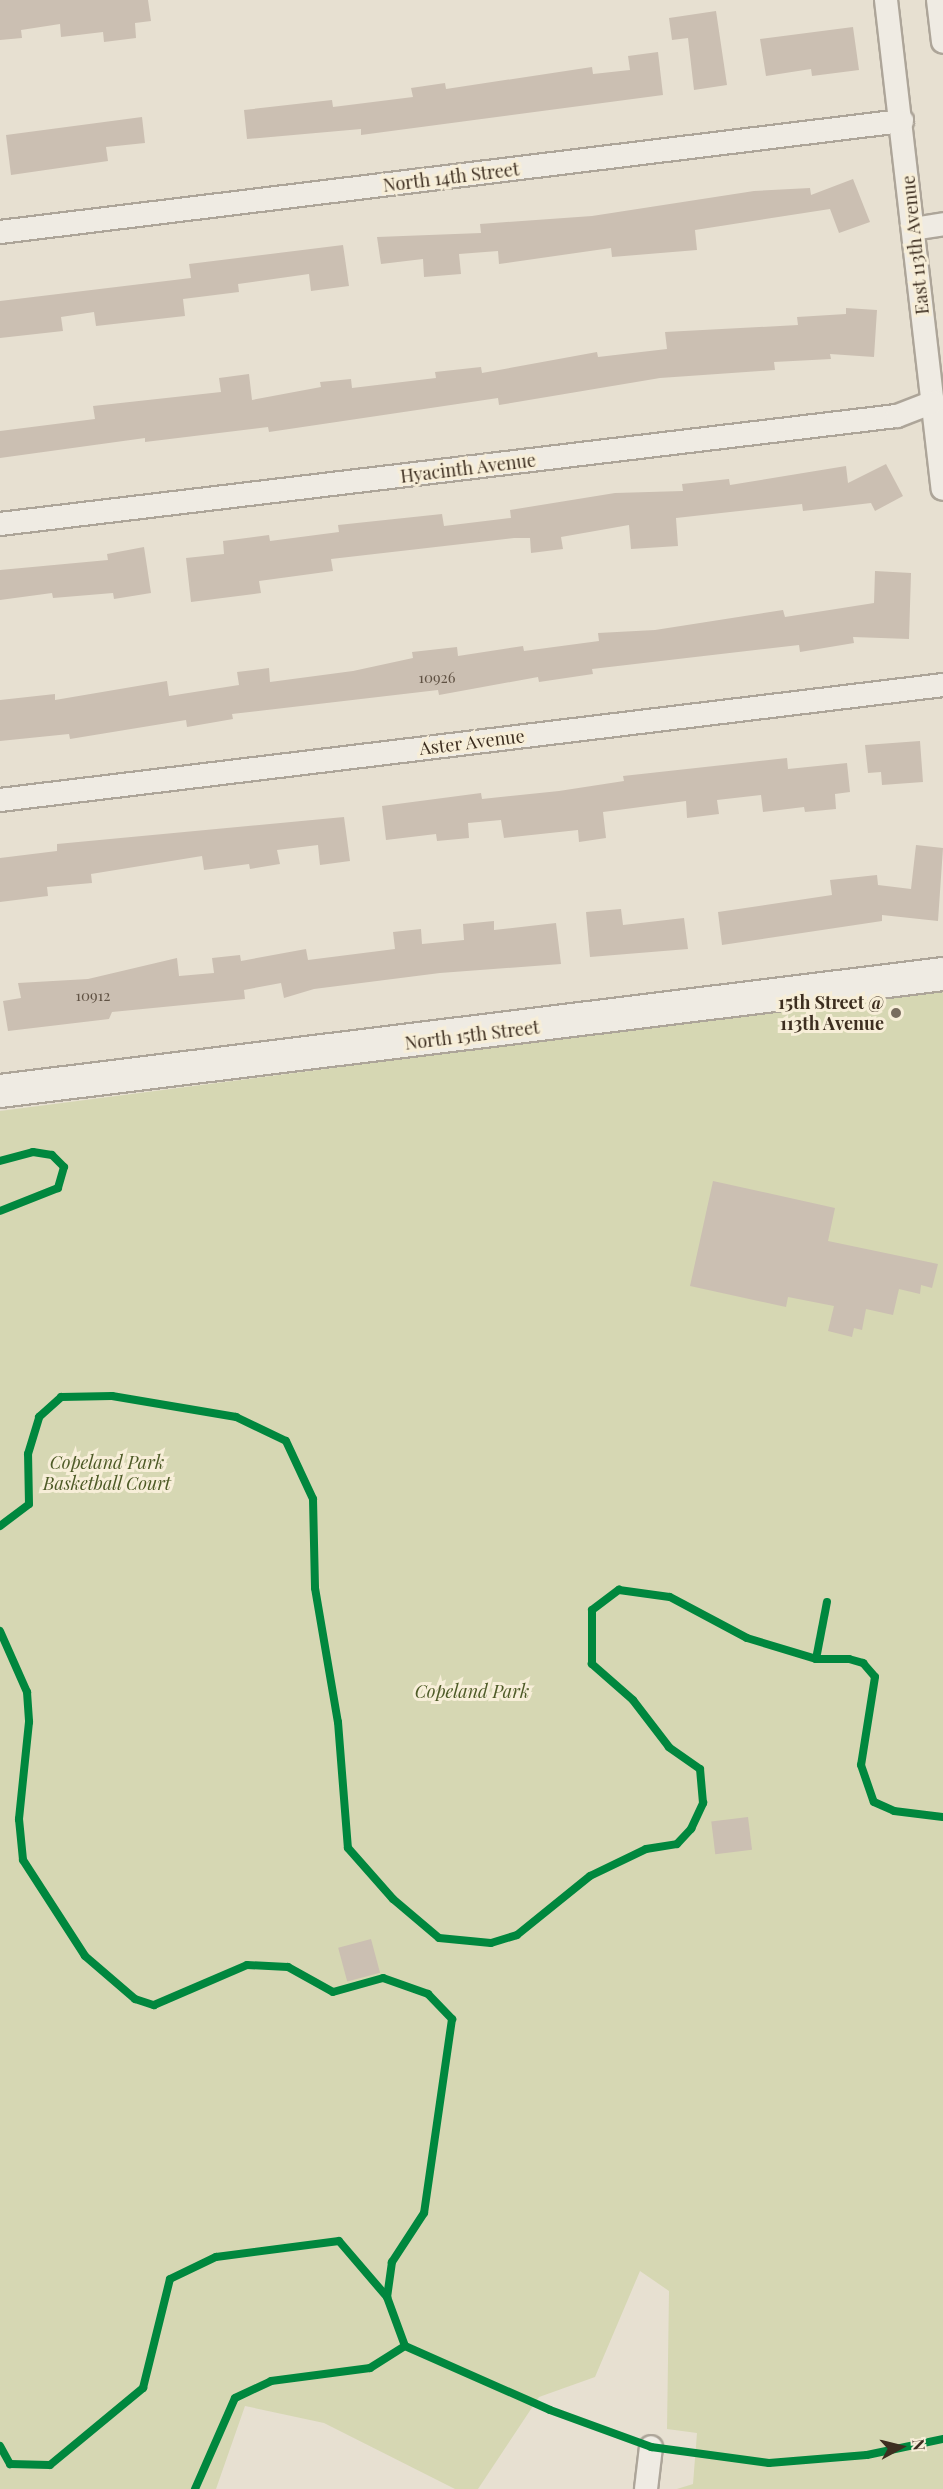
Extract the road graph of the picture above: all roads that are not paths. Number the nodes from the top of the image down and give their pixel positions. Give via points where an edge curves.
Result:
1 (886, 0) edge
2 (938, 0) edge
3 (943, 42) edge
4 (902, 121) junction
5 (943, 224) edge
6 (913, 229) junction
7 (0, 232) edge
8 (933, 402) junction
9 (943, 489) edge
10 (0, 524) edge
11 (943, 685) edge
12 (0, 800) edge
13 (943, 974) edge
14 (0, 1091) edge
15 (651, 2447) dead end
16 (646, 2486) edge

1 - 4 street, East 113th Avenue
2 - 3 street
4 - 6 street, East 113th Avenue
4 - 7 street, North 14th Street
5 - 6 street
6 - 8 street, East 113th Avenue
8 - 9 street, East 113th Avenue
8 - 10 street, Hyacinth Avenue via 897,416
11 - 12 street, Aster Avenue
13 - 14 street, North 15th Street
15 - 16 street

